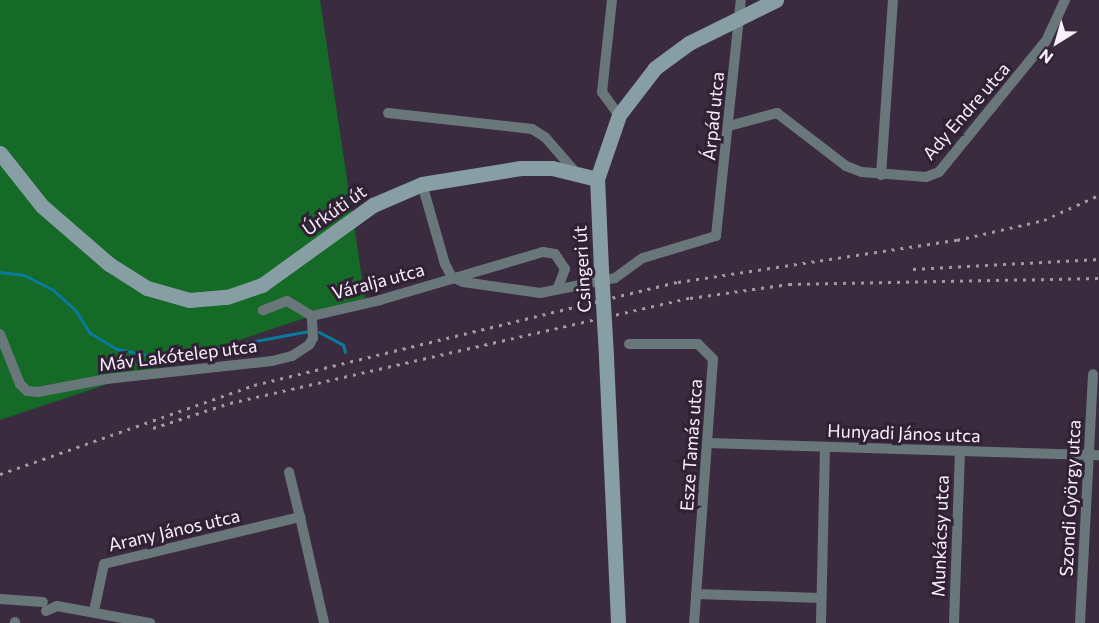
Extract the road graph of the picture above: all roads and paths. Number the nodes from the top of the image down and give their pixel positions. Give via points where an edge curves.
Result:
1 (612, 0) edge
2 (741, 0) edge
3 (776, 0) edge
4 (893, 0) edge
5 (1065, 0) edge
6 (739, 19) junction
7 (388, 113) dead end
8 (619, 115) junction
9 (729, 126) junction
10 (0, 153) edge
11 (577, 174) junction
12 (881, 175) junction
13 (597, 179) junction
14 (422, 184) junction
15 (716, 236) joint
16 (452, 277) junction
17 (558, 287) junction
18 (263, 310) dead end
19 (312, 316) junction
20 (0, 334) edge
21 (629, 344) dead end
22 (1093, 374) dead end
23 (707, 443) junction
24 (825, 447) junction
25 (960, 451) junction
26 (1094, 454) edge
27 (289, 472) dead end
28 (300, 517) junction
29 (696, 594) junction
30 (821, 598) junction
31 (0, 599) edge
32 (45, 606) junction
33 (94, 611) junction
34 (45, 623) edge
35 (150, 623) edge
36 (324, 623) edge
37 (618, 623) edge
38 (694, 623) edge
39 (821, 623) edge
40 (954, 623) edge
41 (1080, 623) edge

1 - 8 street via 602,92
2 - 6 street, Árpád utca
3 - 6 main road, Csingeri út
4 - 12 street
5 - 12 street, Ady Endre utca via 1046,41 939,172 926,177
6 - 8 main road, Csingeri út via 689,43 655,68
6 - 9 street, Árpád utca
7 - 11 street via 532,129 545,137
8 - 13 main road, Csingeri út
9 - 12 street, Ady Endre utca via 777,113 846,166
9 - 15 street, Árpád utca
10 - 14 main road, Úrkúti út via 42,206 110,264 166,295 189,300 228,297 279,275 373,205
11 - 13 main road, Úrkúti út
11 - 14 main road, Úrkúti út via 521,168
13 - 37 main road, Csingeri út, bridge
14 - 16 street, Váralja utca
15 - 17 street, Váralja utca via 643,258 615,278
16 - 17 street, Váralja utca via 540,293
16 - 17 street, Váralja utca via 543,252 555,254 565,269
16 - 19 street, Váralja utca
18 - 19 street, Máv Lakótelep utca via 287,301
19 - 20 street, Máv Lakótelep utca via 313,338 292,356 106,379 38,392 27,391 20,384
21 - 23 street, Esze Tamás utca via 698,344 713,359
22 - 26 street, Szondi György utca
23 - 24 street, Hunyadi János utca
23 - 29 street, Esze Tamás utca
24 - 25 street, Hunyadi János utca
24 - 30 street
25 - 26 street, Hunyadi János utca
25 - 40 street, Munkácsy utca
26 - 41 street, Szondi György utca
27 - 28 street
28 - 33 street, Arany János utca via 104,564
28 - 36 street
29 - 30 street
29 - 38 street, Esze Tamás utca
30 - 39 street
31 - 32 street
32 - 33 street via 56,603
32 - 34 street
33 - 35 street

